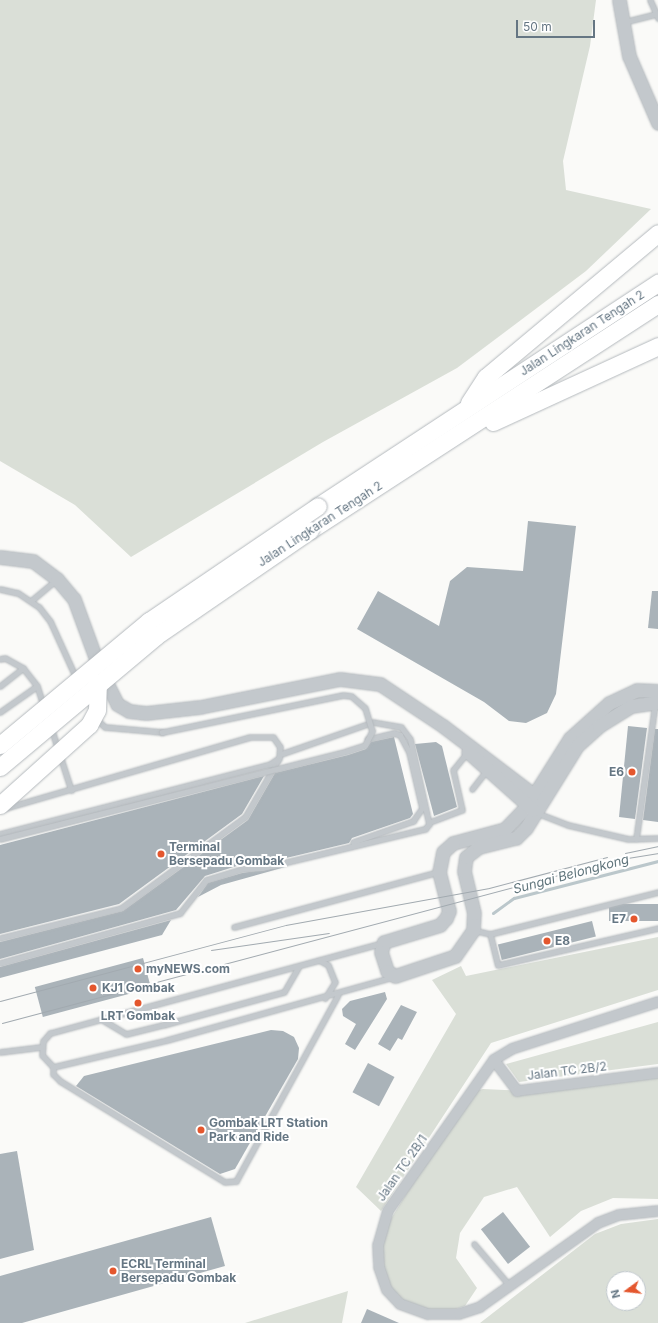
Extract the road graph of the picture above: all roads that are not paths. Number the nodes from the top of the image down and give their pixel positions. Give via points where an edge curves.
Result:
1 (619, 0) edge
2 (650, 0) edge
3 (657, 16) edge
4 (623, 23) junction
5 (656, 111) edge
6 (658, 123) edge
7 (658, 233) edge
8 (658, 283) edge
9 (658, 304) edge
10 (658, 346) edge
11 (466, 409) junction
12 (438, 447) junction
13 (0, 556) edge
14 (57, 579) junction
15 (0, 589) edge
16 (32, 600) junction
17 (0, 659) edge
18 (23, 668) junction
19 (98, 683) junction
20 (0, 686) edge
21 (37, 686) junction
22 (637, 690) junction
23 (657, 698) edge
24 (638, 704) junction
25 (0, 712) edge
26 (368, 739) junction
27 (0, 746) edge
28 (471, 750) junction
29 (280, 756) junction
30 (490, 767) junction
31 (0, 768) edge
32 (472, 789) dead end
33 (71, 790) junction
34 (534, 794) junction
35 (0, 805) edge
36 (536, 807) junction
37 (0, 809) edge
38 (430, 822) junction
39 (0, 834) edge
40 (658, 838) edge
41 (0, 839) edge
42 (636, 839) junction
43 (339, 847) junction
44 (439, 872) junction
45 (658, 892) edge
46 (234, 927) dead end
47 (658, 928) edge
48 (473, 930) junction
49 (490, 934) junction
50 (0, 938) edge
51 (384, 942) junction
52 (319, 960) junction
53 (0, 963) edge
54 (299, 966) junction
55 (395, 976) junction
56 (338, 995) junction
57 (326, 998) junction
58 (658, 1002) edge
59 (101, 1019) junction
60 (41, 1047) junction
61 (0, 1052) edge
62 (494, 1060) junction
63 (53, 1067) junction
64 (658, 1073) edge
65 (658, 1211) edge
66 (474, 1244) dead end
67 (510, 1286) junction

1 - 4 street
2 - 3 lane
3 - 4 lane
4 - 5 street via 629,56
5 - 6 street
7 - 11 highway via 486,377
8 - 11 highway, Jalan Lingkaran Tengah 2
9 - 12 highway, Jalan Lingkaran Tengah 2
10 - 12 highway
11 - 27 highway, Jalan Lingkaran Tengah 2, bridge via 149,621
12 - 19 highway, Jalan Lingkaran Tengah 2, bridge via 310,530 156,636
13 - 14 street via 33,561
14 - 16 lane
14 - 28 street via 74,600 100,670 117,704 129,711 146,713 200,707 340,679 380,684 443,726
15 - 16 lane
16 - 26 lane, bridge via 50,621 100,724 116,729 162,732 343,695 351,696 365,708 372,731
17 - 18 lane via 5,658
18 - 20 lane
18 - 21 lane
19 - 31 highway, Jalan Lingkaran Tengah 2, bridge
19 - 35 highway, bridge via 97,710 89,725
21 - 25 lane
21 - 33 lane
22 - 23 street
22 - 24 lane
22 - 34 street via 608,703 570,738
23 - 24 street
23 - 42 lane
24 - 36 street via 599,726 578,746
26 - 41 lane, bridge via 347,751
26 - 43 lane via 394,733 403,738 421,813 408,823
28 - 30 street
28 - 38 lane via 453,768 462,810
29 - 33 lane via 273,737 250,737
29 - 38 lane via 373,722 401,727 410,739
29 - 39 lane via 270,764
29 - 50 lane via 245,817 121,908
30 - 32 lane
30 - 34 street
30 - 36 street
33 - 37 lane
34 - 36 street
36 - 42 lane via 568,824
36 - 44 street via 505,829 453,843 443,852
36 - 48 street via 516,838 479,847 466,857 464,871 474,913
38 - 43 lane via 426,829
40 - 42 lane
43 - 53 lane via 262,868 241,869 206,880 180,913
44 - 46 lane
44 - 51 street via 449,911 446,918 440,925
45 - 49 lane
47 - 49 lane via 498,966
48 - 49 lane
48 - 55 street via 455,956
51 - 52 lane
51 - 55 street via 381,952 383,963
52 - 54 lane
52 - 57 lane via 333,971 335,982
54 - 59 lane
54 - 59 lane via 284,992 171,1023 126,1034
55 - 56 lane
56 - 57 lane
56 - 63 lane via 236,1181 225,1182 60,1081 53,1074
57 - 63 lane
58 - 62 street, Jalan TC 2B/1 via 512,1049
59 - 60 lane via 50,1034
60 - 61 lane
60 - 63 lane via 42,1055
62 - 64 street, Jalan TC 2B/2 via 517,1091
62 - 67 street, Jalan TC 2B/1 via 388,1211 378,1245 379,1267 387,1290 400,1304 428,1314 445,1316 480,1307
65 - 67 street, Jalan TC 2B/1 via 619,1215 598,1223
66 - 67 lane

